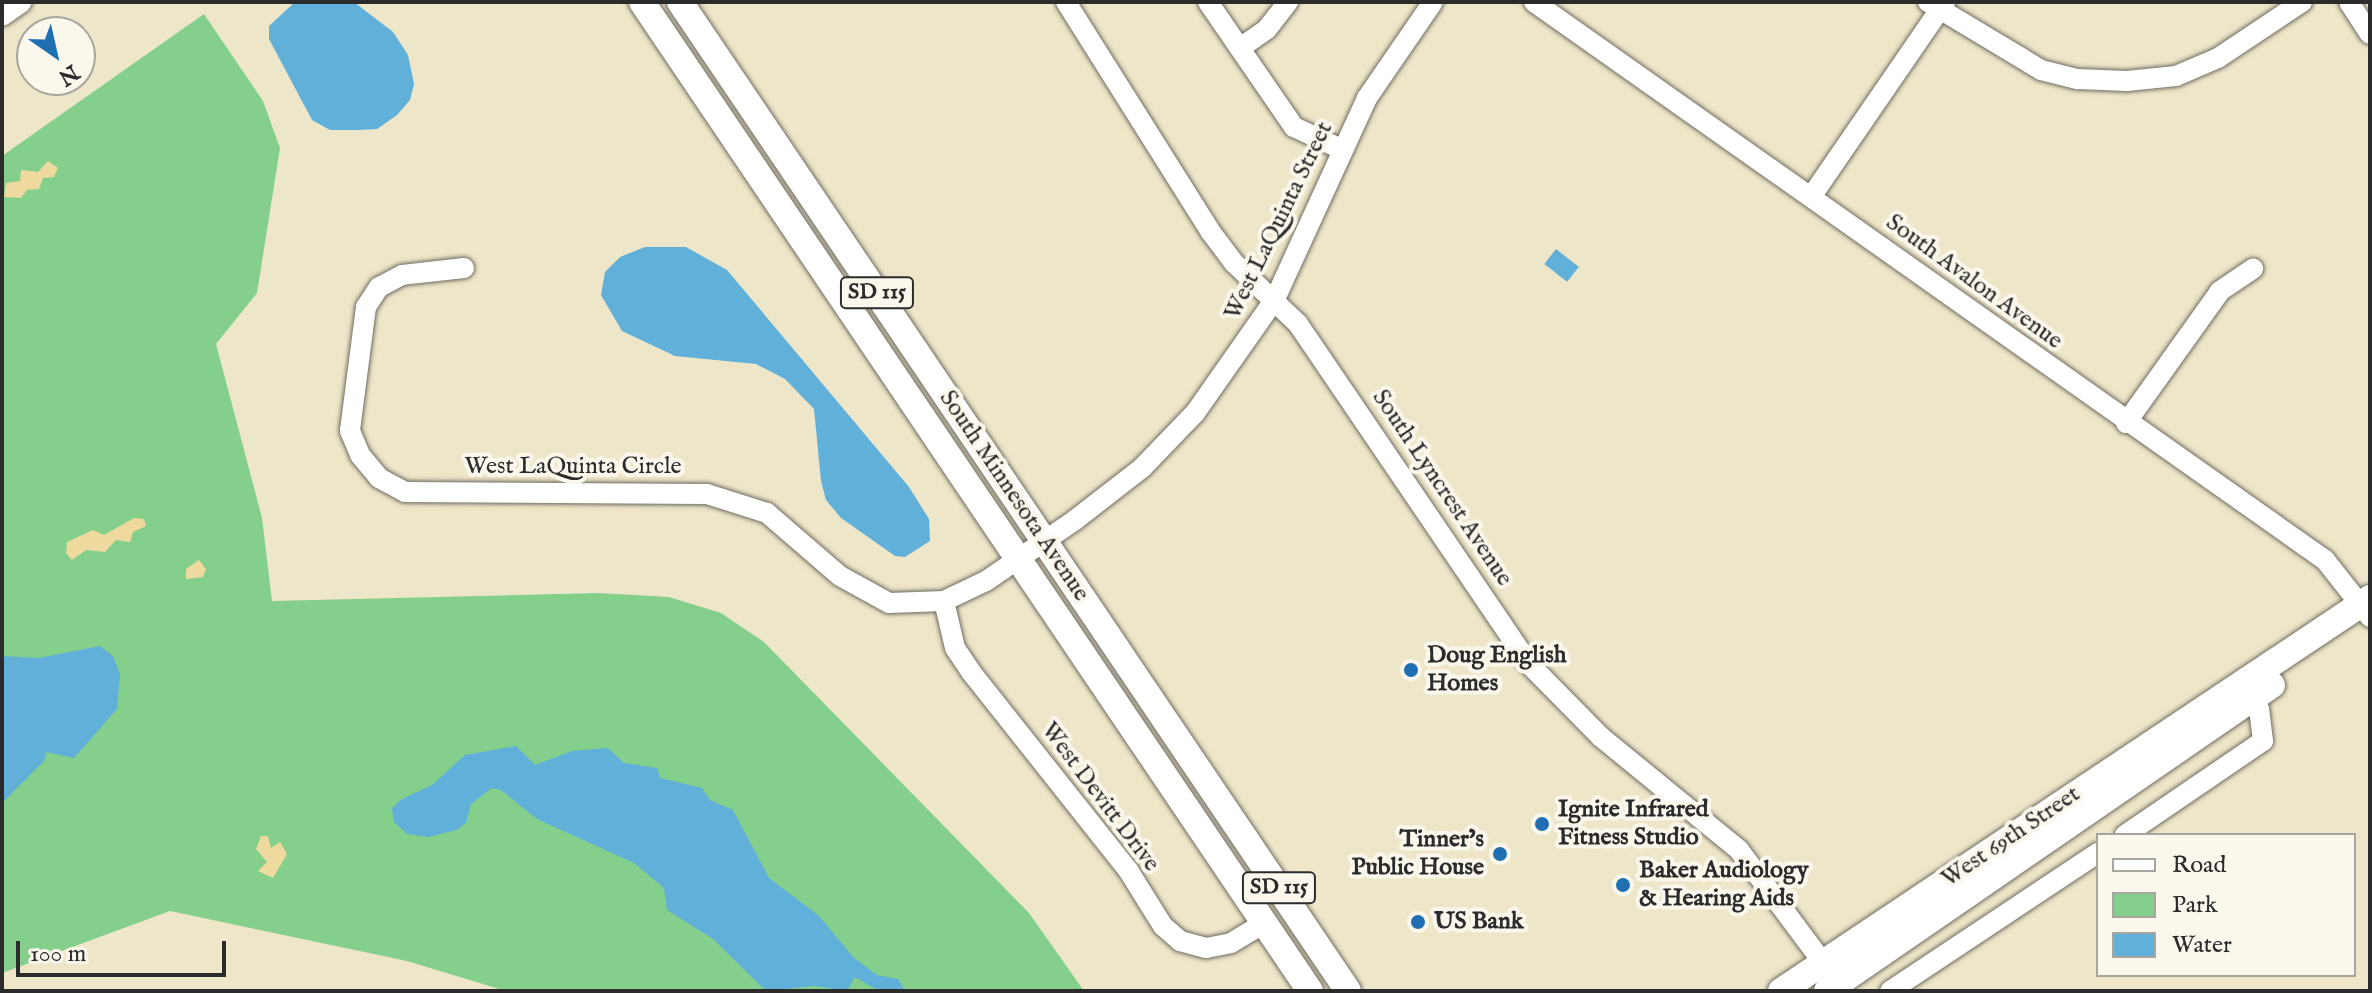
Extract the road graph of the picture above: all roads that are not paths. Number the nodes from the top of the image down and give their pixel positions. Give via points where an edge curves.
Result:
1 (22, 2) edge
2 (642, 2) edge
3 (680, 2) edge
4 (1066, 2) edge
5 (1208, 2) edge
6 (1288, 2) edge
7 (1433, 2) edge
8 (1534, 2) edge
9 (2302, 2) edge
10 (2349, 2) edge
11 (1937, 5) edge
12 (2, 16) edge
13 (2370, 34) edge
14 (1240, 48) junction
15 (1343, 150) junction
16 (1811, 197) junction
17 (464, 268) dead end
18 (2253, 269) dead end
19 (1275, 299) junction
20 (2126, 423) junction
21 (1045, 541) junction
22 (1018, 560) junction
23 (944, 601) junction
24 (2368, 610) edge
25 (2247, 691) junction
26 (2128, 833) edge
27 (2096, 854) edge
28 (1264, 923) junction
29 (1833, 982) edge
30 (1310, 991) edge
31 (1348, 991) edge
32 (1781, 991) edge
33 (1890, 991) edge

1 - 12 street
2 - 22 main road, South Minnesota Avenue / SD 115
3 - 21 main road, South Minnesota Avenue / SD 115
4 - 19 street, South Lyncrest Avenue via 1210,231 1234,263
5 - 14 street
6 - 14 street via 1267,29
7 - 15 street, West LaQuinta Street via 1367,98
8 - 16 street, South Avalon Avenue
9 - 11 street via 2218,58 2176,76 2127,81 2078,79 2041,70
10 - 13 street
11 - 16 street
14 - 15 street via 1294,127
15 - 19 street, West LaQuinta Street
16 - 20 street, South Avalon Avenue
17 - 23 street, West LaQuinta Circle via 402,275 379,287 366,307 350,431 360,455 379,478 405,492 707,494 767,513 840,576 889,603
18 - 20 street via 2220,291
19 - 21 street, West LaQuinta Street via 1195,413 1142,468
19 - 29 street, South Lyncrest Avenue via 1361,414 1528,663 1601,737 1739,850
20 - 24 street, South Avalon Avenue via 2325,560
21 - 22 street, West LaQuinta Street
21 - 31 main road, South Minnesota Avenue / SD 115
22 - 23 street, West LaQuinta Circle
22 - 28 main road, South Minnesota Avenue / SD 115
23 - 28 street, West Devitt Drive via 955,648 971,672 1128,870 1163,926 1180,941 1206,948 1231,943
24 - 25 main road, West 69th Street
25 - 26 street via 2264,725 2263,741
25 - 29 main road, West 69th Street
27 - 33 street
28 - 30 main road, South Minnesota Avenue / SD 115
29 - 32 main road, West 69th Street

